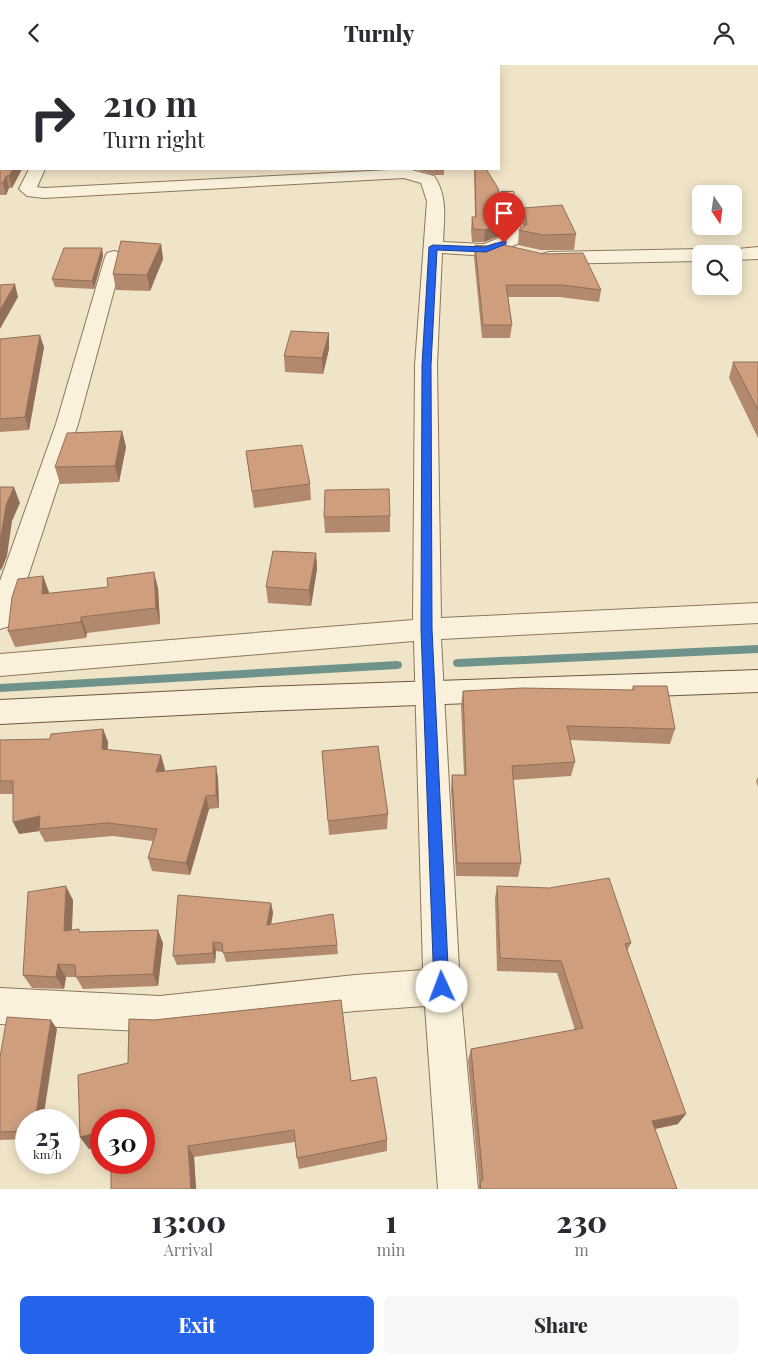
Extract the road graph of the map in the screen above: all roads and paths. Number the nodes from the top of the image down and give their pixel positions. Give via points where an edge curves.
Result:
1 (37, 170) edge
2 (338, 173) edge
3 (506, 196) dead end
4 (433, 247) junction
5 (494, 247) junction
6 (758, 253) edge
7 (742, 254) edge
8 (692, 255) edge
9 (114, 257) dead end
10 (758, 613) edge
11 (0, 619) edge
12 (426, 629) junction
13 (0, 665) edge
14 (758, 681) edge
15 (430, 694) junction
16 (0, 712) edge
17 (442, 987) junction
18 (0, 1006) edge
19 (458, 1189) edge

1 - 2 street via 28,189 49,193
2 - 4 street via 405,173 428,180 436,201
3 - 5 street via 514,239
4 - 5 street via 486,250
4 - 12 street via 426,365
5 - 8 street via 541,258
6 - 7 street
9 - 11 street via 67,424
10 - 12 street
12 - 13 street
12 - 15 street
14 - 15 street
15 - 16 street
15 - 17 street
17 - 18 street via 160,1014
17 - 19 street

